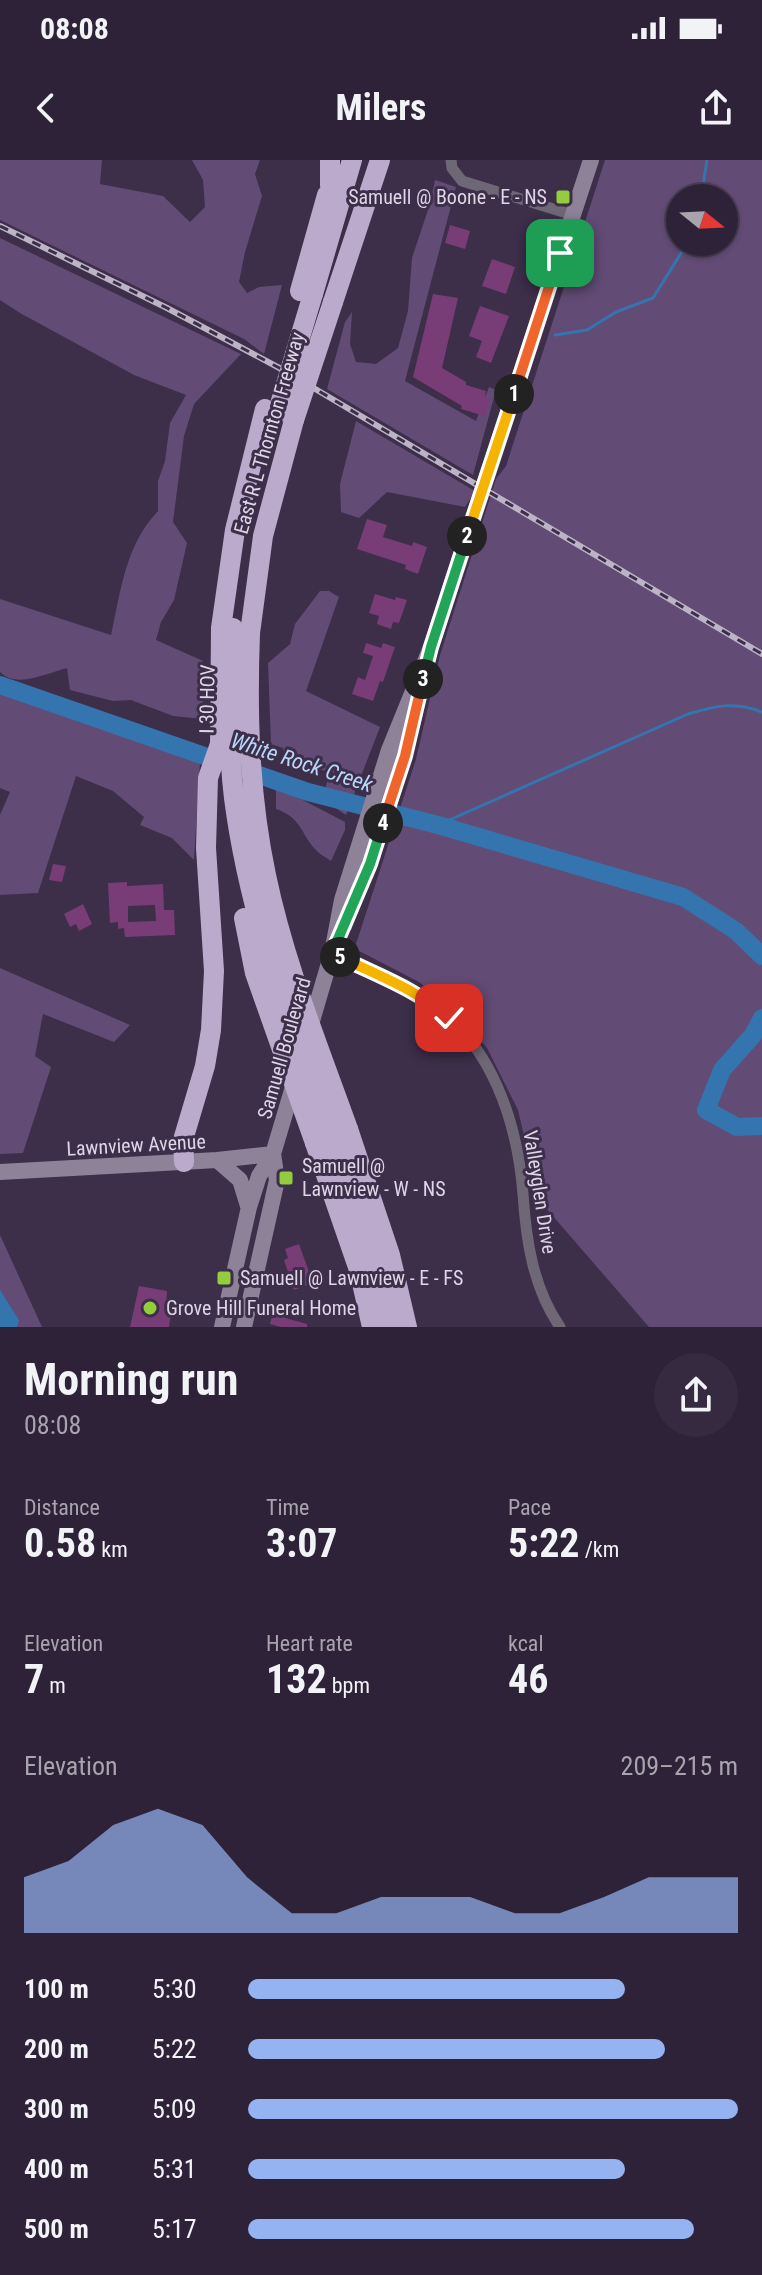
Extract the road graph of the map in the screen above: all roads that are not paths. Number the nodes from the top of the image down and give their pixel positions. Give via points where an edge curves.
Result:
1 (330, 160) edge
2 (337, 160) edge
3 (352, 160) edge
4 (380, 160) edge
5 (391, 160) edge
6 (451, 160) edge
7 (591, 160) edge
8 (330, 186) junction
9 (573, 215) junction
10 (354, 237) junction
11 (315, 296) junction
12 (279, 415) junction
13 (235, 630) junction
14 (220, 744) junction
15 (332, 953) junction
16 (331, 1137) junction
17 (273, 1154) junction
18 (217, 1160) junction
19 (184, 1162) junction
20 (0, 1172) edge
21 (249, 1207) junction
22 (370, 1322) edge
23 (222, 1327) edge
24 (244, 1327) edge
25 (388, 1327) edge
26 (407, 1327) edge
27 (560, 1327) edge

1 - 8 highway
2 - 8 highway, East R L Thornton Freeway
3 - 11 highway
4 - 10 highway, East R L Thornton Freeway
5 - 10 highway
6 - 9 street via 462,181
7 - 9 main road, Samuell Boulevard
8 - 11 highway, East R L Thornton Freeway
9 - 15 main road, Samuell Boulevard via 362,862 342,900
10 - 11 highway, East R L Thornton Freeway
11 - 12 highway, East R L Thornton Freeway, bridge
11 - 12 highway, East R L Thornton Freeway
12 - 13 highway, East R L Thornton Freeway via 263,536
12 - 13 highway, East R L Thornton Freeway via 235,530
13 - 14 highway, East R L Thornton Freeway
13 - 16 highway, East R L Thornton Freeway, bridge via 248,695 258,836
14 - 16 highway, East R L Thornton Freeway, bridge via 230,842 255,973
14 - 19 highway via 208,778 206,834 214,971 211,1030 183,1140
15 - 17 main road, Samuell Boulevard
15 - 27 street, Valleyglen Drive via 429,1001 465,1036 496,1081 520,1158 529,1253
16 - 22 highway, East R L Thornton Freeway
16 - 25 highway via 374,1265
16 - 26 highway, East R L Thornton Freeway via 390,1255
17 - 18 main road, Lawnview Avenue
17 - 21 main road, Samuell Boulevard
17 - 24 main road, Samuell Boulevard via 277,1180
18 - 19 main road, Lawnview Avenue
18 - 21 main road via 240,1180
19 - 20 main road, Lawnview Avenue
21 - 23 main road, Samuell Boulevard

